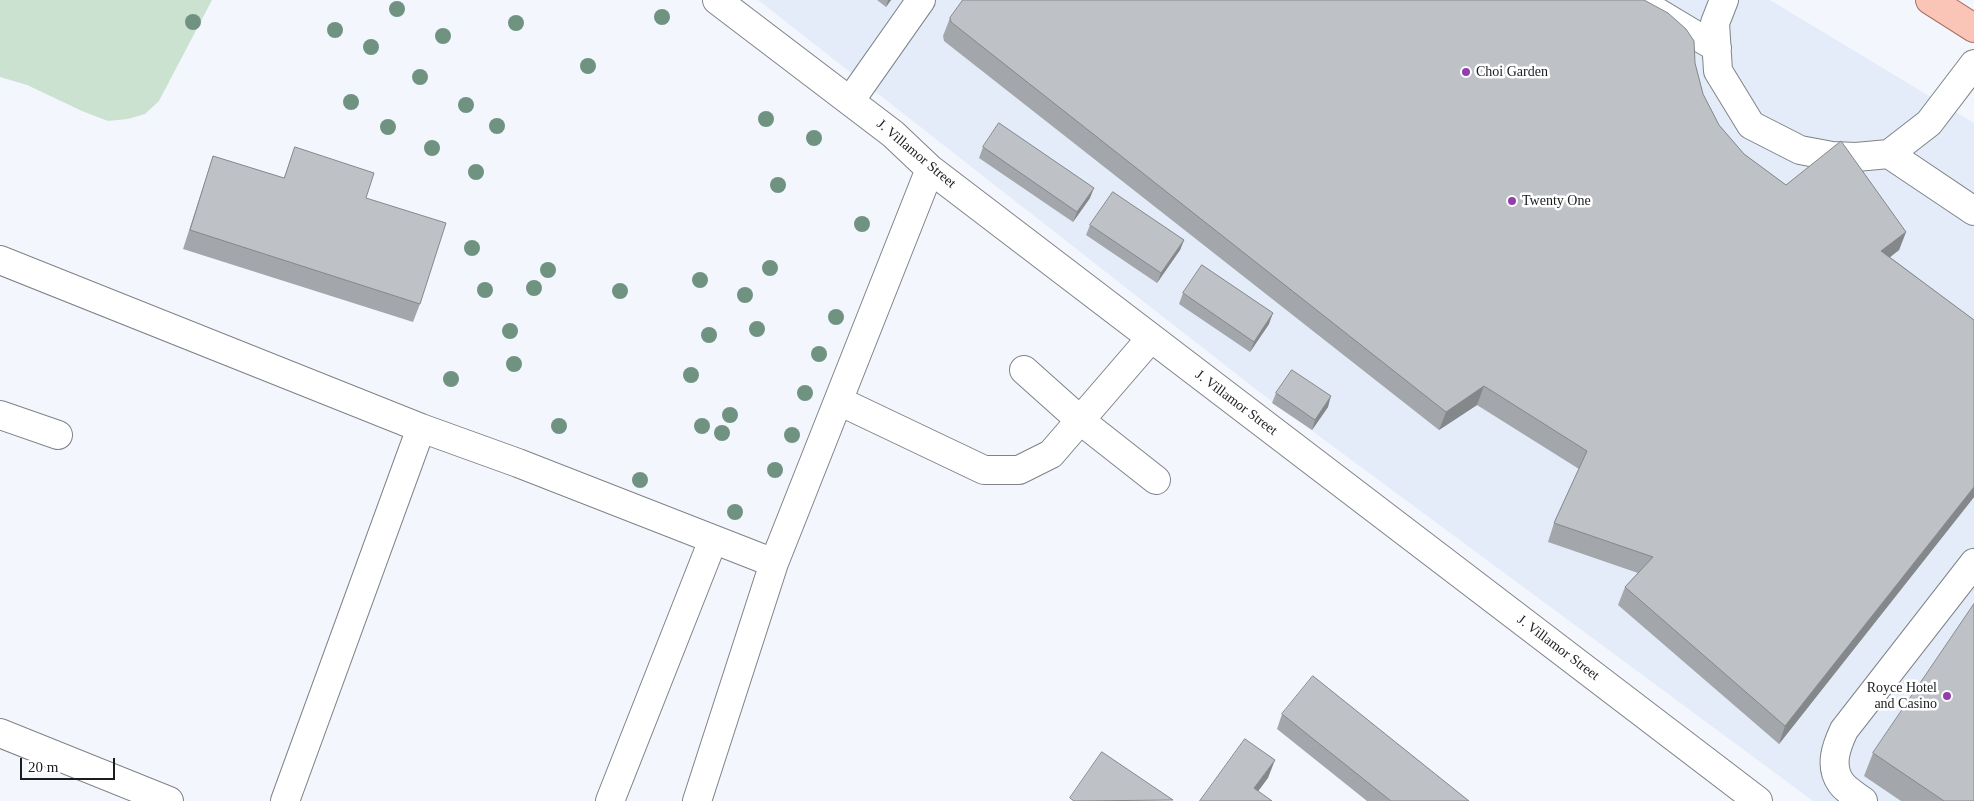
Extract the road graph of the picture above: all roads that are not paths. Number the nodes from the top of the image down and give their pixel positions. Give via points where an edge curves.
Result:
1 (717, 0) edge
2 (921, 0) edge
3 (1637, 0) edge
4 (1724, 0) edge
5 (1930, 0) edge
6 (1974, 28) edge
7 (1716, 48) junction
8 (1974, 64) edge
9 (850, 101) junction
10 (1889, 154) junction
11 (930, 169) junction
12 (1974, 211) edge
13 (0, 260) edge
14 (1151, 338) junction
15 (1024, 370) dead end
16 (839, 400) junction
17 (0, 415) edge
18 (1081, 420) junction
19 (421, 428) junction
20 (58, 435) dead end
21 (1156, 480) dead end
22 (713, 540) junction
23 (1974, 563) edge
24 (774, 564) junction
25 (0, 733) edge
26 (124, 793) edge
27 (169, 801) edge
28 (285, 801) edge
29 (610, 801) edge
30 (697, 801) edge
31 (1758, 801) edge
32 (1863, 801) edge

1 - 9 street, J. Villamor Street
2 - 9 street
3 - 7 street
4 - 7 street via 1715,23
5 - 6 main road
7 - 10 street via 1718,71 1751,125 1800,150 1832,156
8 - 10 street via 1929,124
9 - 11 street, J. Villamor Street via 893,134
10 - 12 street
11 - 14 street, J. Villamor Street
11 - 16 street
13 - 19 street
14 - 18 street
14 - 31 street, J. Villamor Street
15 - 18 street
16 - 18 street via 984,470 1019,470 1051,454
16 - 24 street
17 - 20 street
18 - 21 street
19 - 22 street
19 - 28 street
22 - 24 street
22 - 29 street
23 - 32 street via 1844,730 1836,747 1834,768 1841,784
24 - 30 street
25 - 26 street
26 - 27 street

